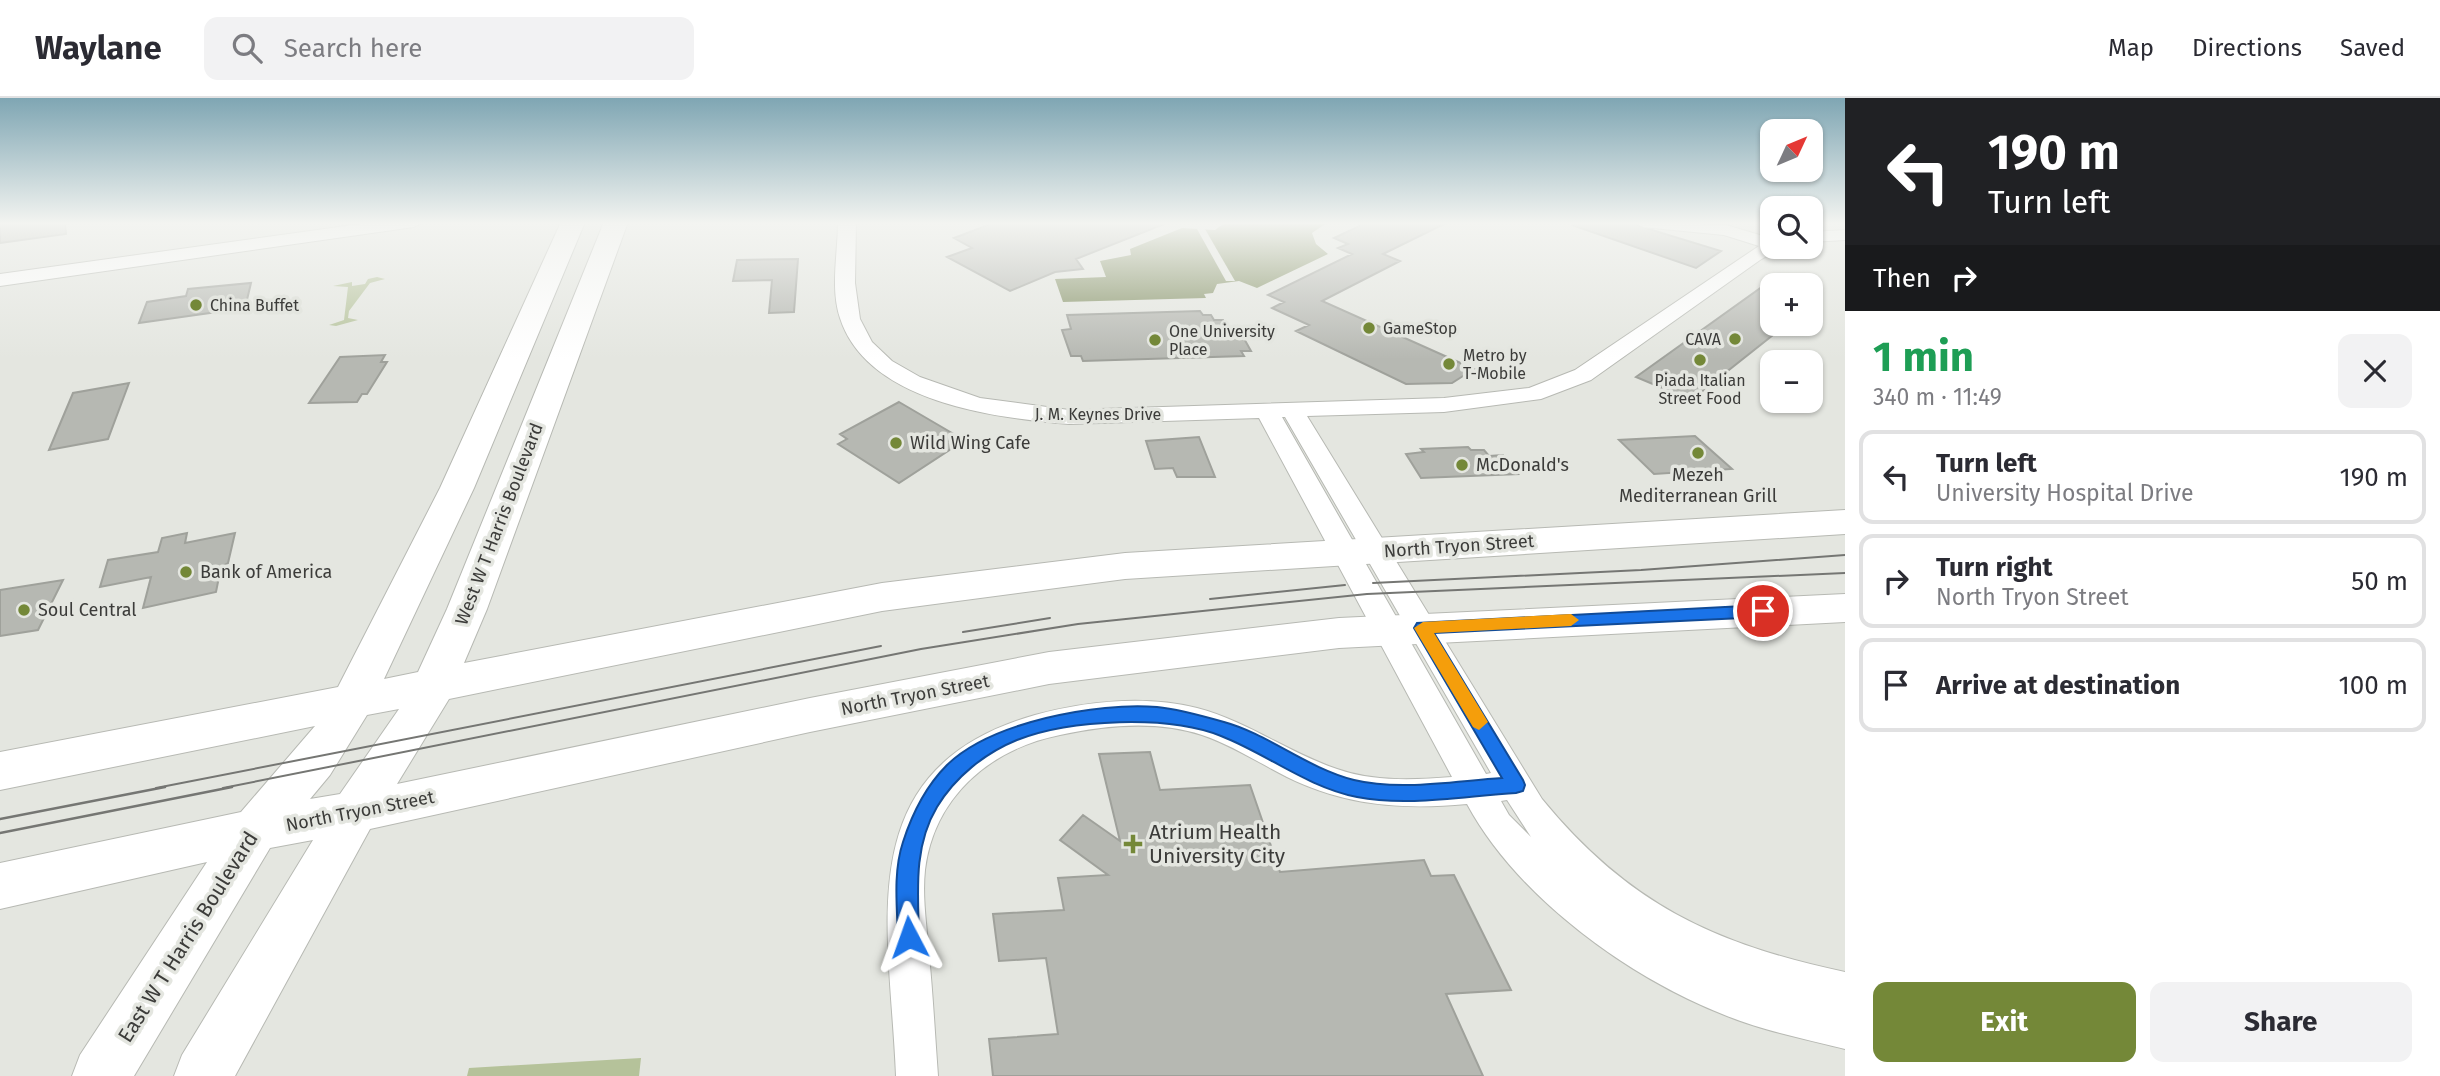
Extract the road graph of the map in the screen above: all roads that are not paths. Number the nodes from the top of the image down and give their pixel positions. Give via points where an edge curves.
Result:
1 (88, 268) edge
2 (553, 268) edge
3 (598, 268) edge
4 (847, 268) edge
5 (1736, 268) edge
6 (0, 280) edge
7 (1280, 410) junction
8 (1845, 522) edge
9 (1362, 552) junction
10 (1845, 608) edge
11 (1405, 629) junction
12 (434, 685) junction
13 (353, 700) junction
14 (0, 771) edge
15 (1516, 785) junction
16 (1474, 788) junction
17 (355, 812) junction
18 (255, 830) junction
19 (0, 886) edge
20 (1845, 992) edge
21 (1845, 1029) edge
22 (101, 1076) edge
23 (203, 1076) edge
24 (917, 1076) edge

1 - 6 street
2 - 13 main road via 457,488
3 - 12 main road, West W T Harris Boulevard
4 - 7 street, J. M. Keynes Drive via 847,309 863,344 919,384 976,405 1047,416
5 - 7 street, J. M. Keynes Drive via 1583,375 1551,389 1471,404
7 - 9 street
8 - 9 main road, North Tryon Street
9 - 11 street
9 - 11 street
9 - 12 main road, North Tryon Street via 1125,566 913,592
10 - 11 main road, North Tryon Street
11 - 15 street
11 - 16 street
11 - 17 main road, North Tryon Street via 1049,668
12 - 13 main road, North Tryon Street
12 - 17 main road, West W T Harris Boulevard via 411,729
13 - 14 main road, North Tryon Street
13 - 18 main road, East W T Harris Boulevard via 330,742
15 - 16 street
15 - 20 street via 1555,842 1587,874 1642,915 1755,972
16 - 21 street via 1497,827 1548,880 1578,908 1641,953 1703,988
16 - 24 street via 1356,789 1314,775 1225,729 1157,714 1087,718 1026,729 997,741 965,761 940,786 912,844 906,894
17 - 18 main road, North Tryon Street
17 - 23 main road
18 - 19 main road, North Tryon Street
18 - 22 main road, East W T Harris Boulevard

